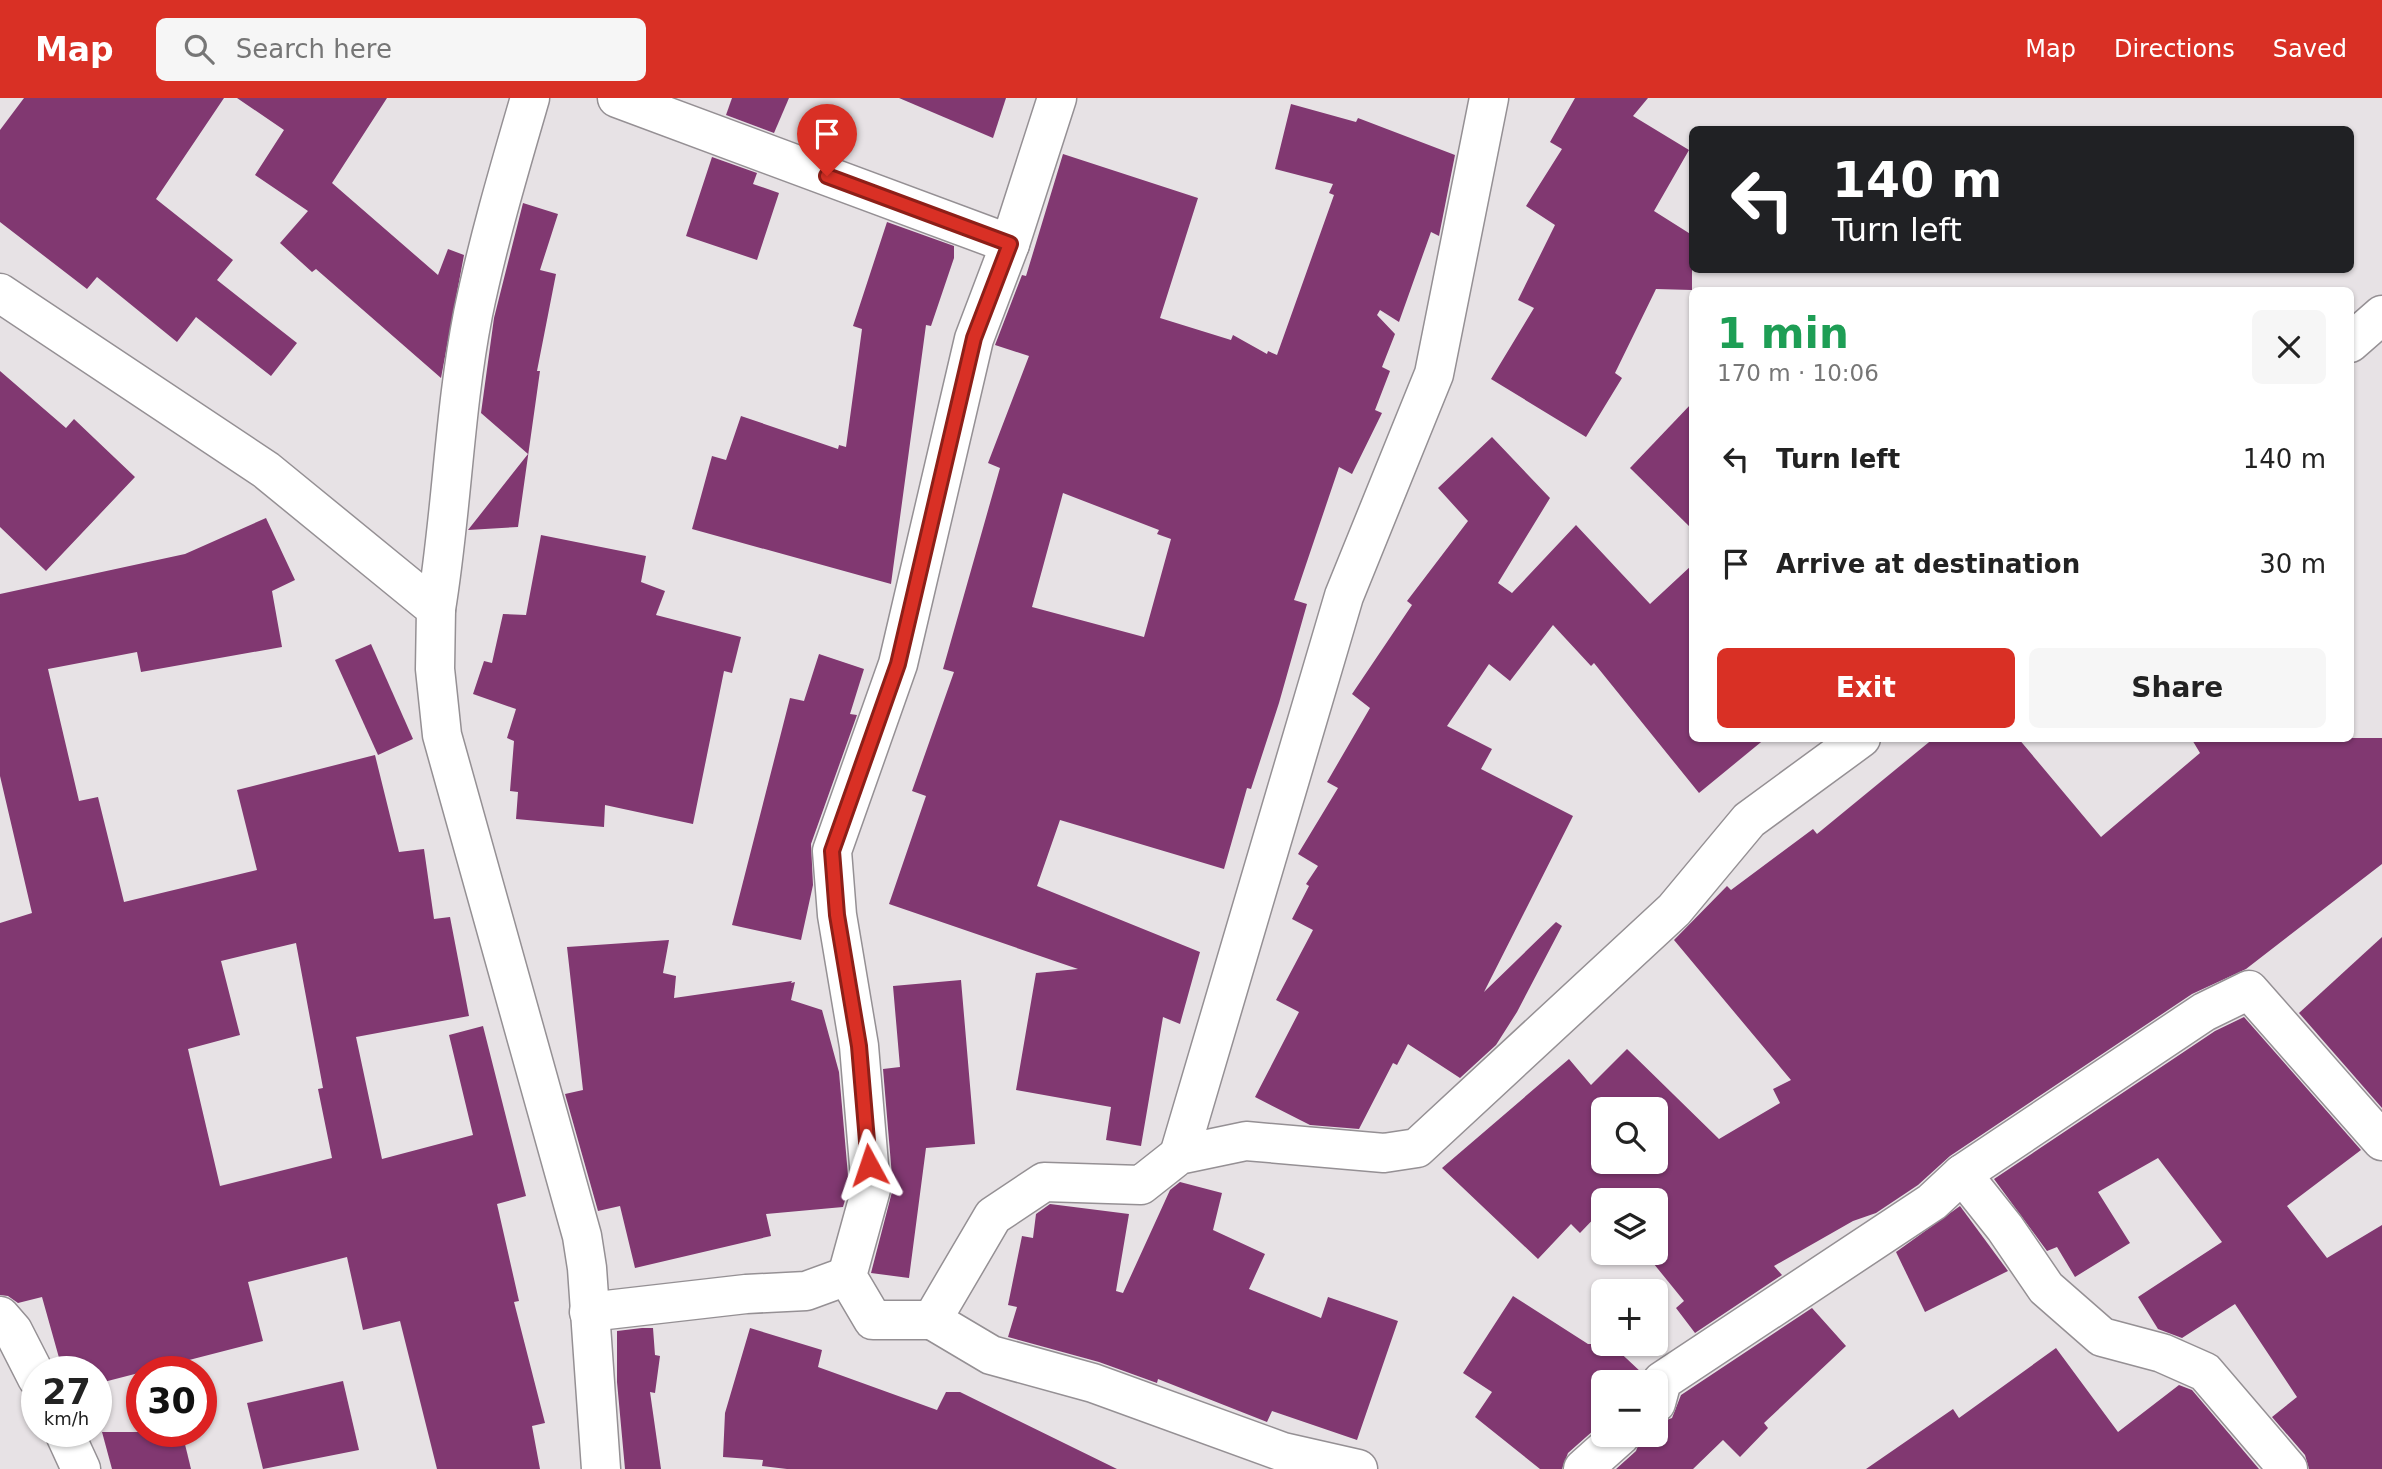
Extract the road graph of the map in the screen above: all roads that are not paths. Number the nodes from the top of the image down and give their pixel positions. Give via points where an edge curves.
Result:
1 (530, 98) edge
2 (617, 98) edge
3 (1057, 98) edge
4 (1489, 98) edge
5 (1010, 244) junction
6 (0, 293) edge
7 (2382, 315) edge
8 (2354, 340) edge
9 (436, 609) junction
10 (1856, 742) edge
11 (2382, 1141) edge
12 (1179, 1155) junction
13 (1962, 1174) junction
14 (847, 1276) junction
15 (806, 1291) junction
16 (589, 1312) junction
17 (0, 1316) edge
18 (932, 1320) junction
19 (873, 1321) junction
20 (26, 1356) edge
21 (1668, 1377) edge
22 (71, 1447) edge
23 (1608, 1447) edge
24 (81, 1469) edge
25 (601, 1469) edge
26 (1357, 1469) edge
27 (1583, 1469) edge
28 (2288, 1469) edge

1 - 9 street via 473,316
2 - 5 street
3 - 5 street
4 - 12 street via 1434,374 1344,596
5 - 14 street via 974,338 898,664 832,851 837,915 859,1046 871,1189
6 - 9 street via 265,470
7 - 8 street
9 - 16 street via 435,669 442,735 582,1236
10 - 12 street via 1749,820 1674,910 1417,1148 1384,1153 1246,1141
11 - 13 street via 2249,990 2204,1012
12 - 18 street via 1141,1185 1044,1182 993,1216
13 - 21 street via 1932,1202
13 - 28 street via 2046,1289 2102,1337 2162,1353 2205,1372
14 - 15 street
14 - 19 street
15 - 16 street
15 - 19 street
16 - 25 street
17 - 20 street
18 - 19 street
18 - 26 street via 991,1355 1093,1383 1283,1452
22 - 24 street
23 - 27 street

